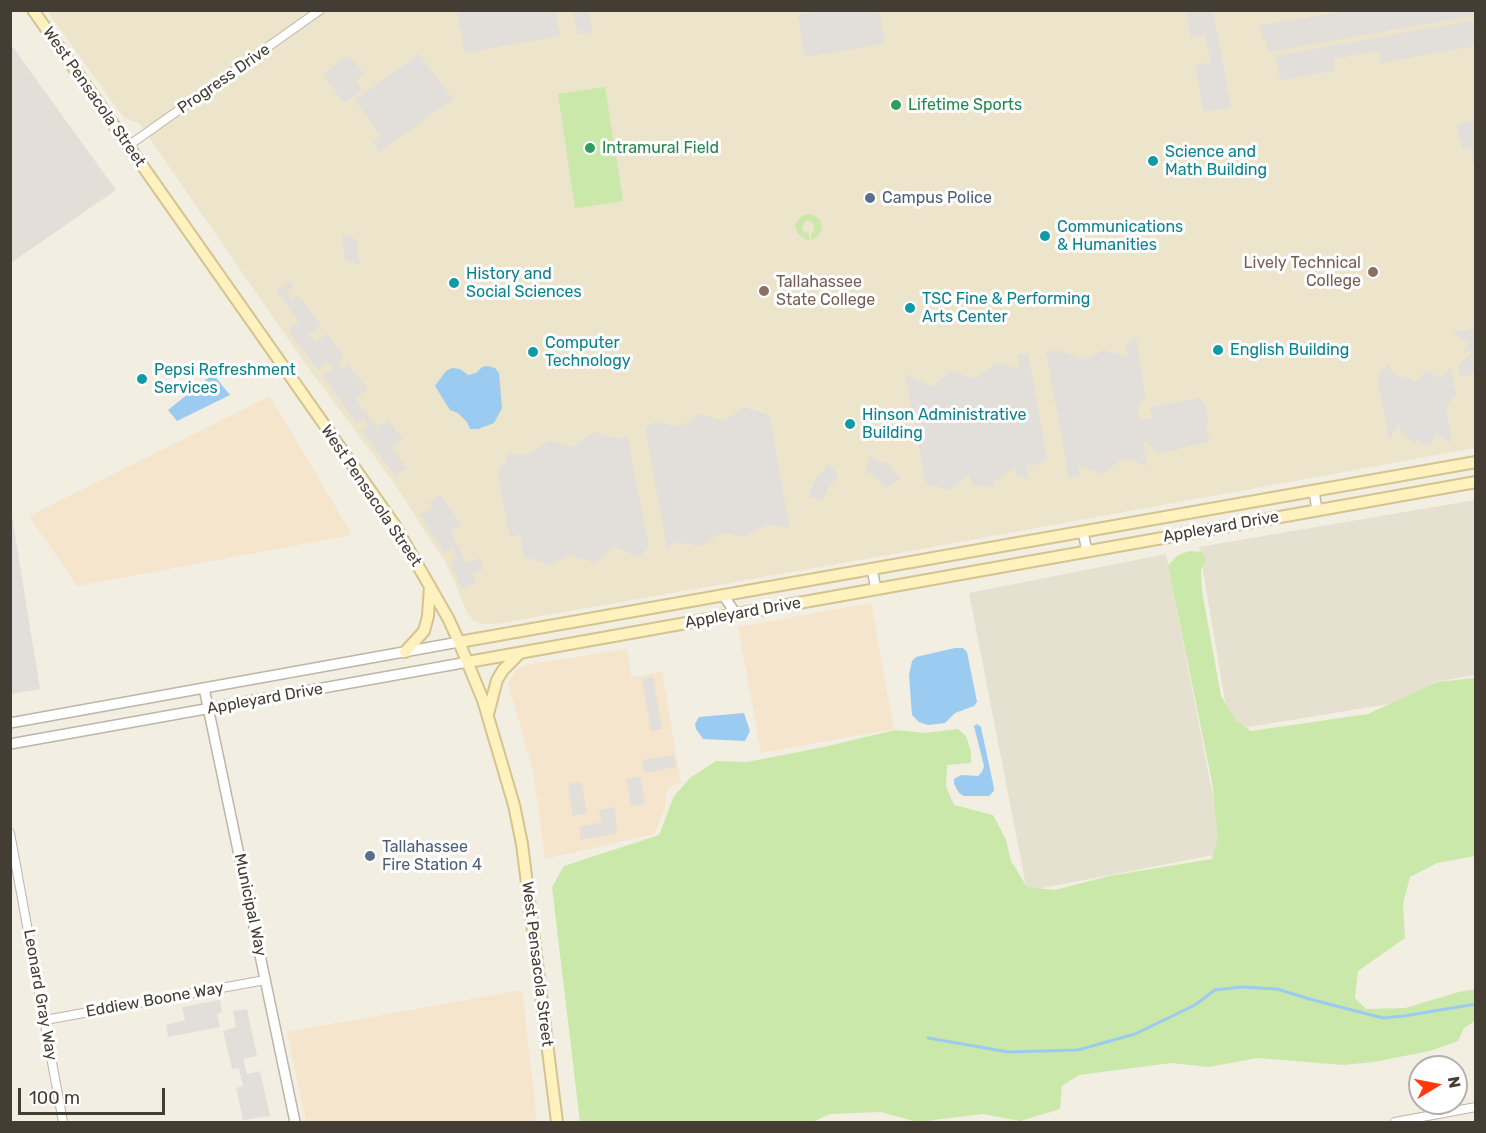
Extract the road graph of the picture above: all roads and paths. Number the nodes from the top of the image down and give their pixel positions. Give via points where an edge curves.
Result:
1 (33, 10) edge
2 (320, 10) edge
3 (128, 146) junction
4 (1476, 462) edge
5 (1476, 482) edge
6 (1314, 491) junction
7 (1317, 510) junction
8 (1083, 532) junction
9 (1087, 552) junction
10 (872, 569) junction
11 (430, 586) junction
12 (876, 590) junction
13 (723, 596) junction
14 (736, 614) junction
15 (459, 642) junction
16 (405, 652) junction
17 (521, 653) junction
18 (468, 662) junction
19 (204, 688) junction
20 (209, 710) junction
21 (488, 714) junction
22 (10, 723) edge
23 (10, 744) edge
24 (10, 833) edge
25 (265, 980) junction
26 (45, 1020) junction
27 (1476, 1107) edge
28 (63, 1122) edge
29 (295, 1122) edge
30 (557, 1122) edge
31 (1395, 1122) edge

1 - 3 main road, West Pensacola Street
2 - 3 street, Progress Drive
3 - 11 main road, West Pensacola Street via 394,524
4 - 6 main road, Appleyard Drive
5 - 7 main road, Appleyard Drive
6 - 7 street
6 - 8 main road, Appleyard Drive
7 - 9 main road, Appleyard Drive
8 - 9 street
8 - 10 main road, Appleyard Drive
9 - 12 main road, Appleyard Drive
10 - 12 street
10 - 13 main road, Appleyard Drive
11 - 15 main road, West Pensacola Street
11 - 16 main road via 424,632
12 - 14 main road, Appleyard Drive
13 - 14 street
13 - 15 main road, Appleyard Drive
14 - 17 main road, Appleyard Drive
15 - 16 street, Appleyard Drive
15 - 18 main road, West Pensacola Street
16 - 19 street, Appleyard Drive
17 - 18 main road, Appleyard Drive
17 - 21 main road via 500,674
18 - 20 street, Appleyard Drive
18 - 21 main road, West Pensacola Street
19 - 20 street, Municipal Way
19 - 22 street, Appleyard Drive
20 - 23 street, Appleyard Drive
20 - 25 street, Municipal Way
21 - 30 main road, West Pensacola Street via 509,782 522,844
24 - 26 street, Leonard Gray Way
25 - 26 street, Eddiew Boone Way
25 - 29 street, Municipal Way
26 - 28 street, Leonard Gray Way
27 - 31 street

